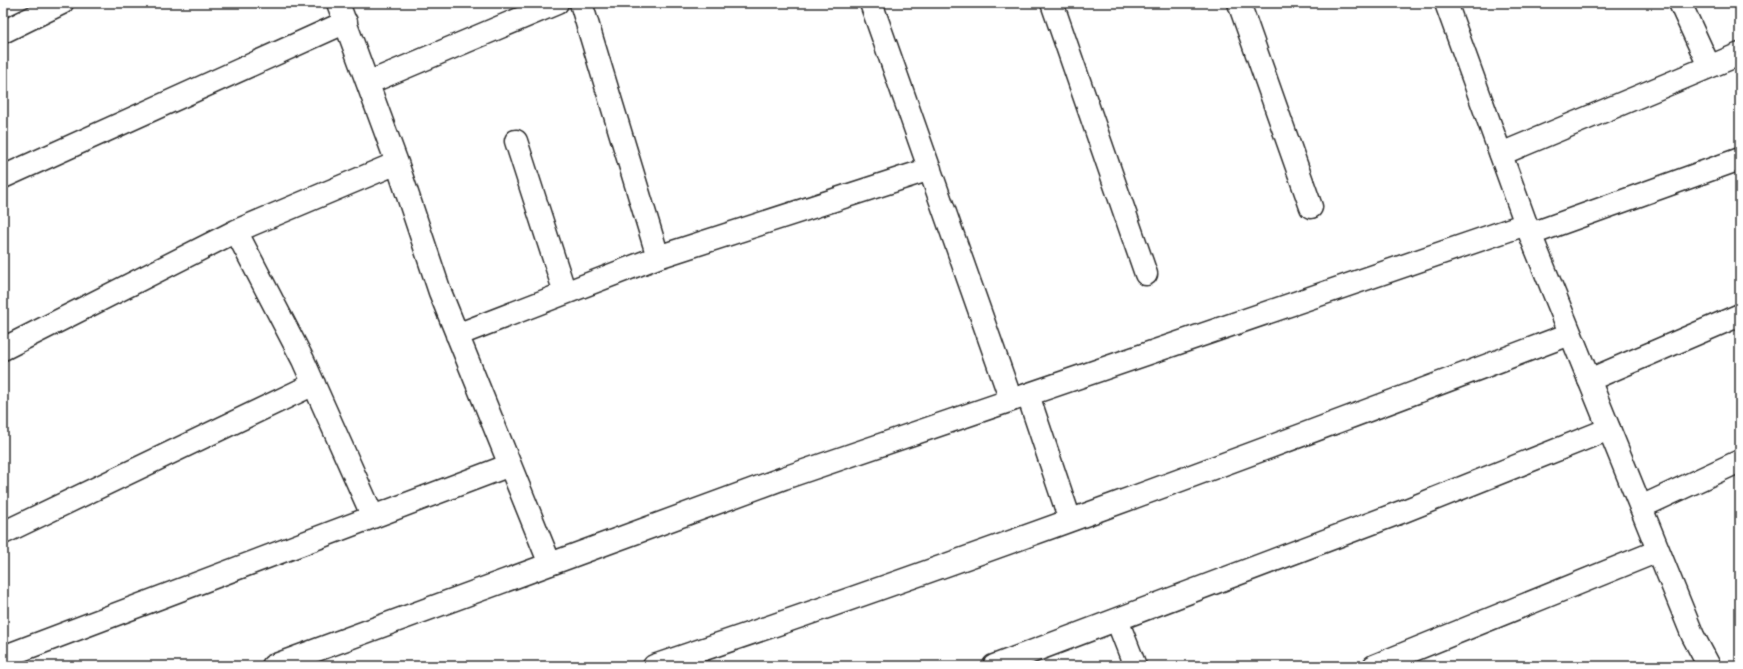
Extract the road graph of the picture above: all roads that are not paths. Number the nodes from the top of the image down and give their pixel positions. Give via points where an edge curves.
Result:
1 (62, 3) edge
2 (557, 3) edge
3 (581, 3) edge
4 (871, 3) edge
5 (1052, 3) edge
6 (1239, 3) edge
7 (1446, 3) edge
8 (1680, 3) edge
9 (342, 13) edge
10 (3, 32) edge
11 (1740, 54) edge
12 (1709, 66) junction
13 (368, 83) junction
14 (516, 141) dead end
15 (1501, 154) junction
16 (1740, 159) edge
17 (397, 162) junction
18 (930, 169) junction
19 (3, 177) edge
20 (1311, 207) dead end
21 (1528, 229) junction
22 (236, 232) junction
23 (658, 256) junction
24 (1146, 274) dead end
25 (565, 293) junction
26 (1740, 315) edge
27 (1570, 334) junction
28 (458, 335) junction
29 (3, 348) edge
30 (1589, 380) junction
31 (314, 384) junction
32 (1019, 397) junction
33 (1609, 429) junction
34 (1740, 461) edge
35 (510, 466) junction
36 (1641, 508) junction
37 (373, 517) junction
38 (1070, 520) junction
39 (3, 533) edge
40 (1658, 551) junction
41 (550, 564) junction
42 (1117, 620) junction
43 (3, 657) edge
44 (1378, 665) edge
45 (273, 666) edge
46 (654, 666) edge
47 (994, 666) edge
48 (1135, 666) edge
49 (1709, 666) edge

1 - 10 street
2 - 13 street
3 - 23 street
4 - 18 street
5 - 24 street
6 - 20 street
7 - 15 street
8 - 12 street
9 - 13 street
9 - 19 street
11 - 12 street
12 - 15 street
13 - 17 street
14 - 25 street
15 - 21 street
16 - 21 street
17 - 22 street
17 - 28 street via 440,292
18 - 23 street
18 - 32 street
21 - 27 street
21 - 32 street
22 - 29 street
22 - 31 street via 304,360
23 - 25 street
25 - 28 street
26 - 30 street
27 - 30 street
27 - 38 street via 1294,439
28 - 35 street
30 - 33 street
31 - 37 street
31 - 39 street
32 - 38 street
32 - 41 street via 784,478
33 - 36 street
33 - 42 street via 1404,511
34 - 36 street
35 - 37 street
35 - 41 street
36 - 40 street
37 - 43 street
38 - 46 street via 795,619
40 - 44 street
40 - 49 street via 1693,636
41 - 45 street
42 - 47 street
42 - 48 street

